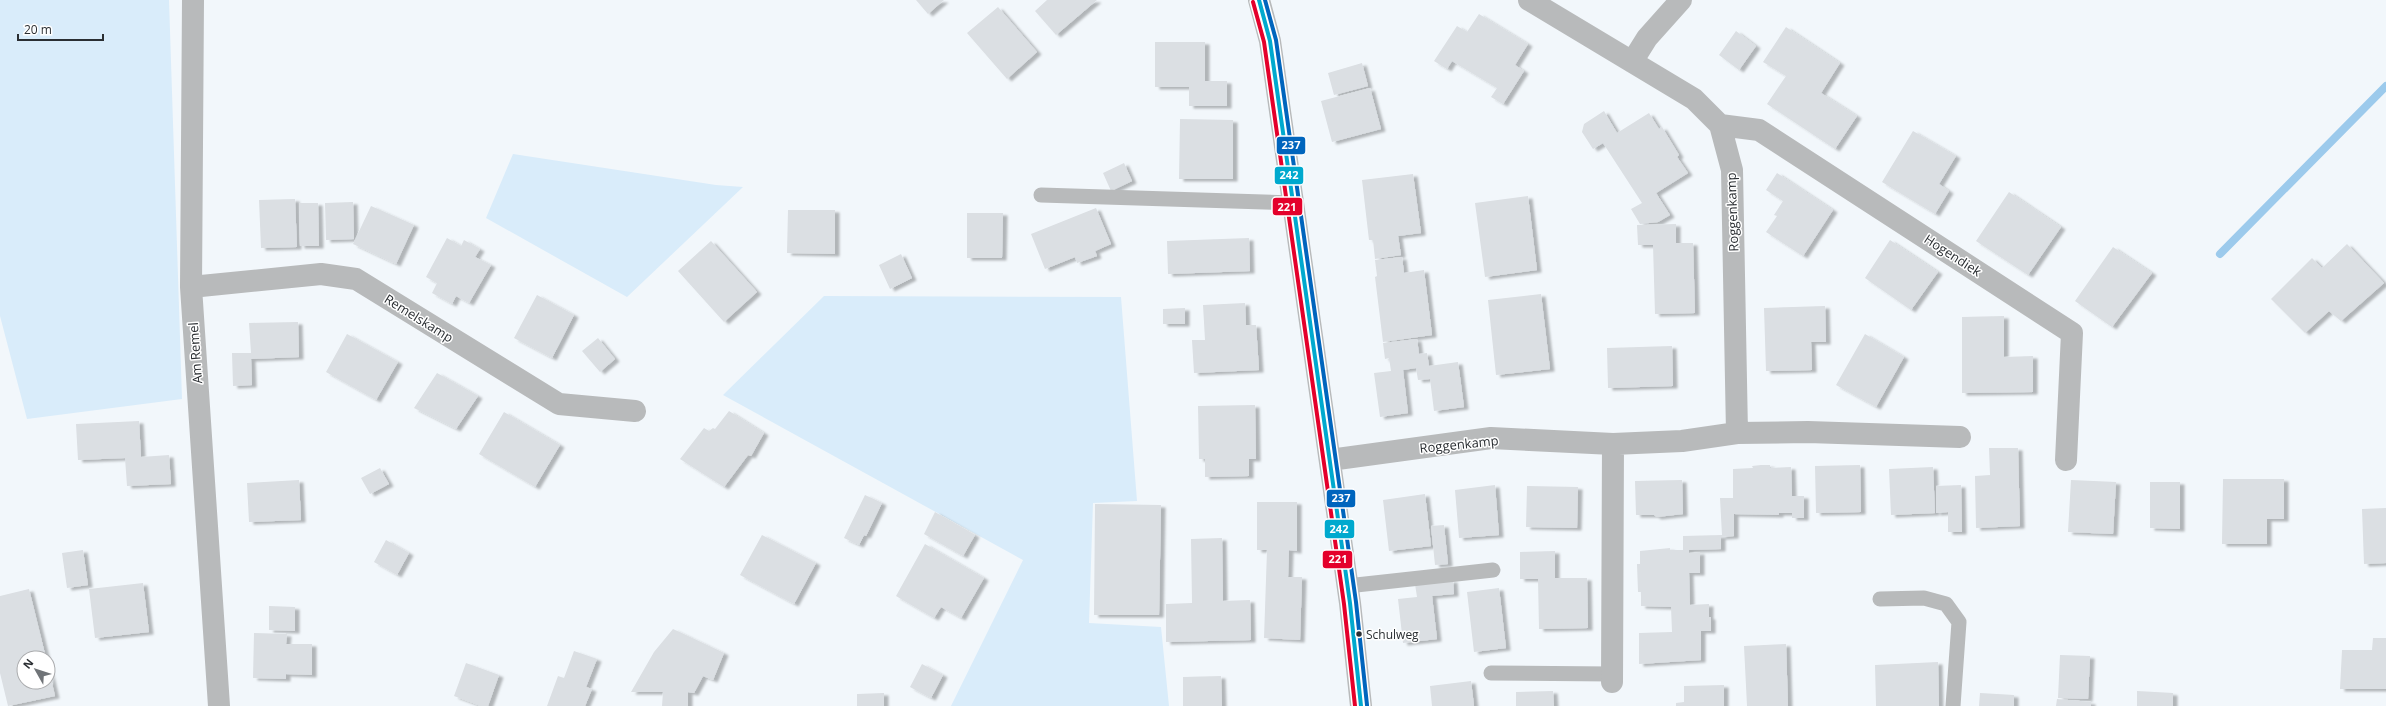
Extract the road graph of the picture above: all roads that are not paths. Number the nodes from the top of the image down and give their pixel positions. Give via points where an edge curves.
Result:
1 (193, 0) edge
2 (1259, 0) edge
3 (1529, 0) edge
4 (1681, 0) edge
5 (1632, 62) junction
6 (1720, 125) junction
7 (1041, 195) dead end
8 (1293, 203) junction
9 (190, 287) junction
10 (635, 411) dead end
11 (1737, 433) junction
12 (1960, 437) dead end
13 (1613, 444) junction
14 (1330, 460) junction
15 (2066, 460) dead end
16 (1493, 570) dead end
17 (1347, 586) junction
18 (1880, 599) dead end
19 (1491, 673) dead end
20 (1612, 678) joint
21 (218, 706) edge
22 (1361, 706) edge
23 (1953, 706) edge

1 - 9 street, Am Remel
2 - 8 street via 1270,42
3 - 5 street
4 - 5 street via 1647,38
5 - 6 street via 1694,99
6 - 11 street, Roggenkamp via 1732,170
6 - 15 street, Hogendiek via 1759,130 2072,333
7 - 8 lane
8 - 14 street
9 - 10 street, Remelskamp via 321,274 356,279 559,404
9 - 21 street, Am Remel
11 - 12 street, Roggenkamp via 1808,432
11 - 13 street, Roggenkamp via 1682,441
13 - 14 street, Roggenkamp via 1491,438
13 - 20 street
14 - 17 street
16 - 17 lane
17 - 22 street
18 - 23 lane via 1924,598 1946,604 1959,622
19 - 20 lane

